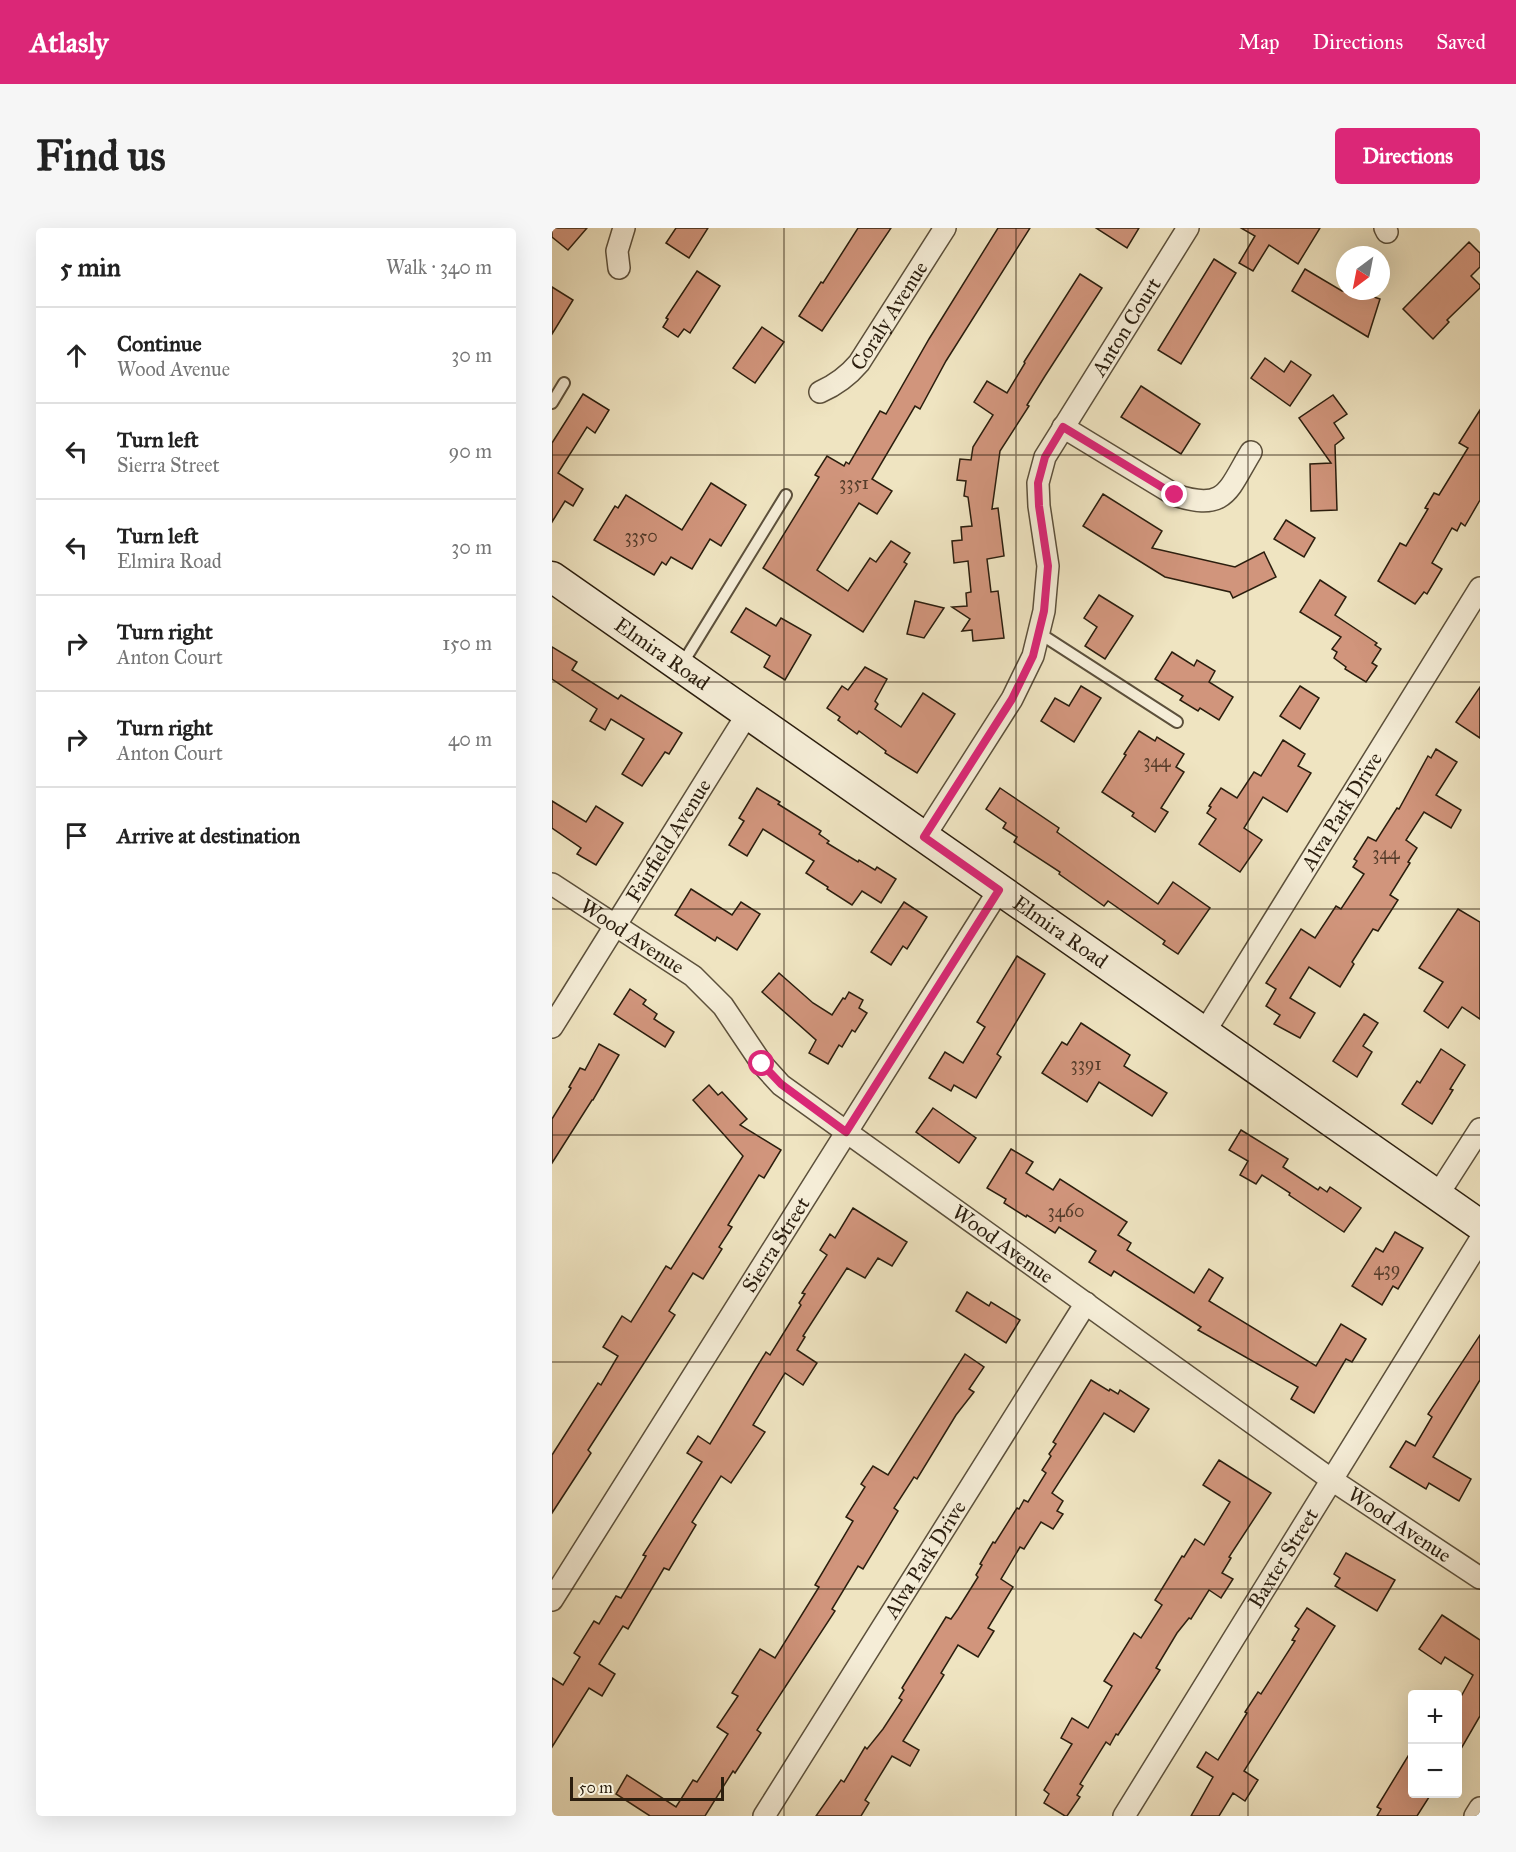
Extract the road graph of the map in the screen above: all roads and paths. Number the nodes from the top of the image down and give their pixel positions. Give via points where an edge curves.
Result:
1 (624, 228) edge
2 (945, 228) edge
3 (1188, 228) edge
4 (619, 268) dead end
5 (564, 383) dead end
6 (820, 392) dead end
7 (552, 403) edge
8 (1063, 427) junction
9 (1251, 452) dead end
10 (786, 495) dead end
11 (552, 577) edge
12 (1480, 588) edge
13 (1039, 633) junction
14 (681, 666) junction
15 (748, 714) junction
16 (1177, 722) dead end
17 (924, 837) junction
18 (552, 884) edge
19 (999, 890) junction
20 (616, 925) junction
21 (552, 1027) edge
22 (1204, 1033) junction
23 (1480, 1129) edge
24 (846, 1132) junction
25 (1437, 1196) junction
26 (1480, 1225) edge
27 (1480, 1240) edge
28 (1086, 1304) junction
29 (1332, 1480) junction
30 (1480, 1578) edge
31 (552, 1600) edge
32 (1480, 1808) edge
33 (764, 1816) edge
34 (1125, 1816) edge
35 (1475, 1816) edge

1 - 4 street via 617,251
2 - 6 street, Coraly Avenue via 860,363 834,386
3 - 8 street, Anton Court
5 - 7 lane
8 - 9 street via 1175,495 1193,501 1213,501 1226,492
8 - 13 street, Anton Court via 1045,457 1038,483 1048,566
10 - 14 lane
11 - 14 street, Elmira Road
12 - 22 street, Alva Park Drive
13 - 16 lane
13 - 17 street, Anton Court via 1033,656 1012,699
14 - 15 street, Elmira Road
15 - 17 street, Elmira Road
15 - 20 street, Fairfield Avenue
17 - 19 street, Elmira Road
18 - 20 street, Wood Avenue
19 - 22 street, Elmira Road
19 - 24 street, Sierra Street
20 - 21 street, Fairfield Avenue
20 - 24 street, Wood Avenue via 693,976 723,1006 762,1064 781,1084
22 - 25 street, Elmira Road
23 - 25 street
24 - 28 street, Wood Avenue
24 - 31 street, Sierra Street
25 - 26 street, Elmira Road
27 - 29 street, Baxter Street
28 - 29 street, Wood Avenue
28 - 33 street, Alva Park Drive
29 - 30 street, Wood Avenue
29 - 34 street, Baxter Street
32 - 35 street

